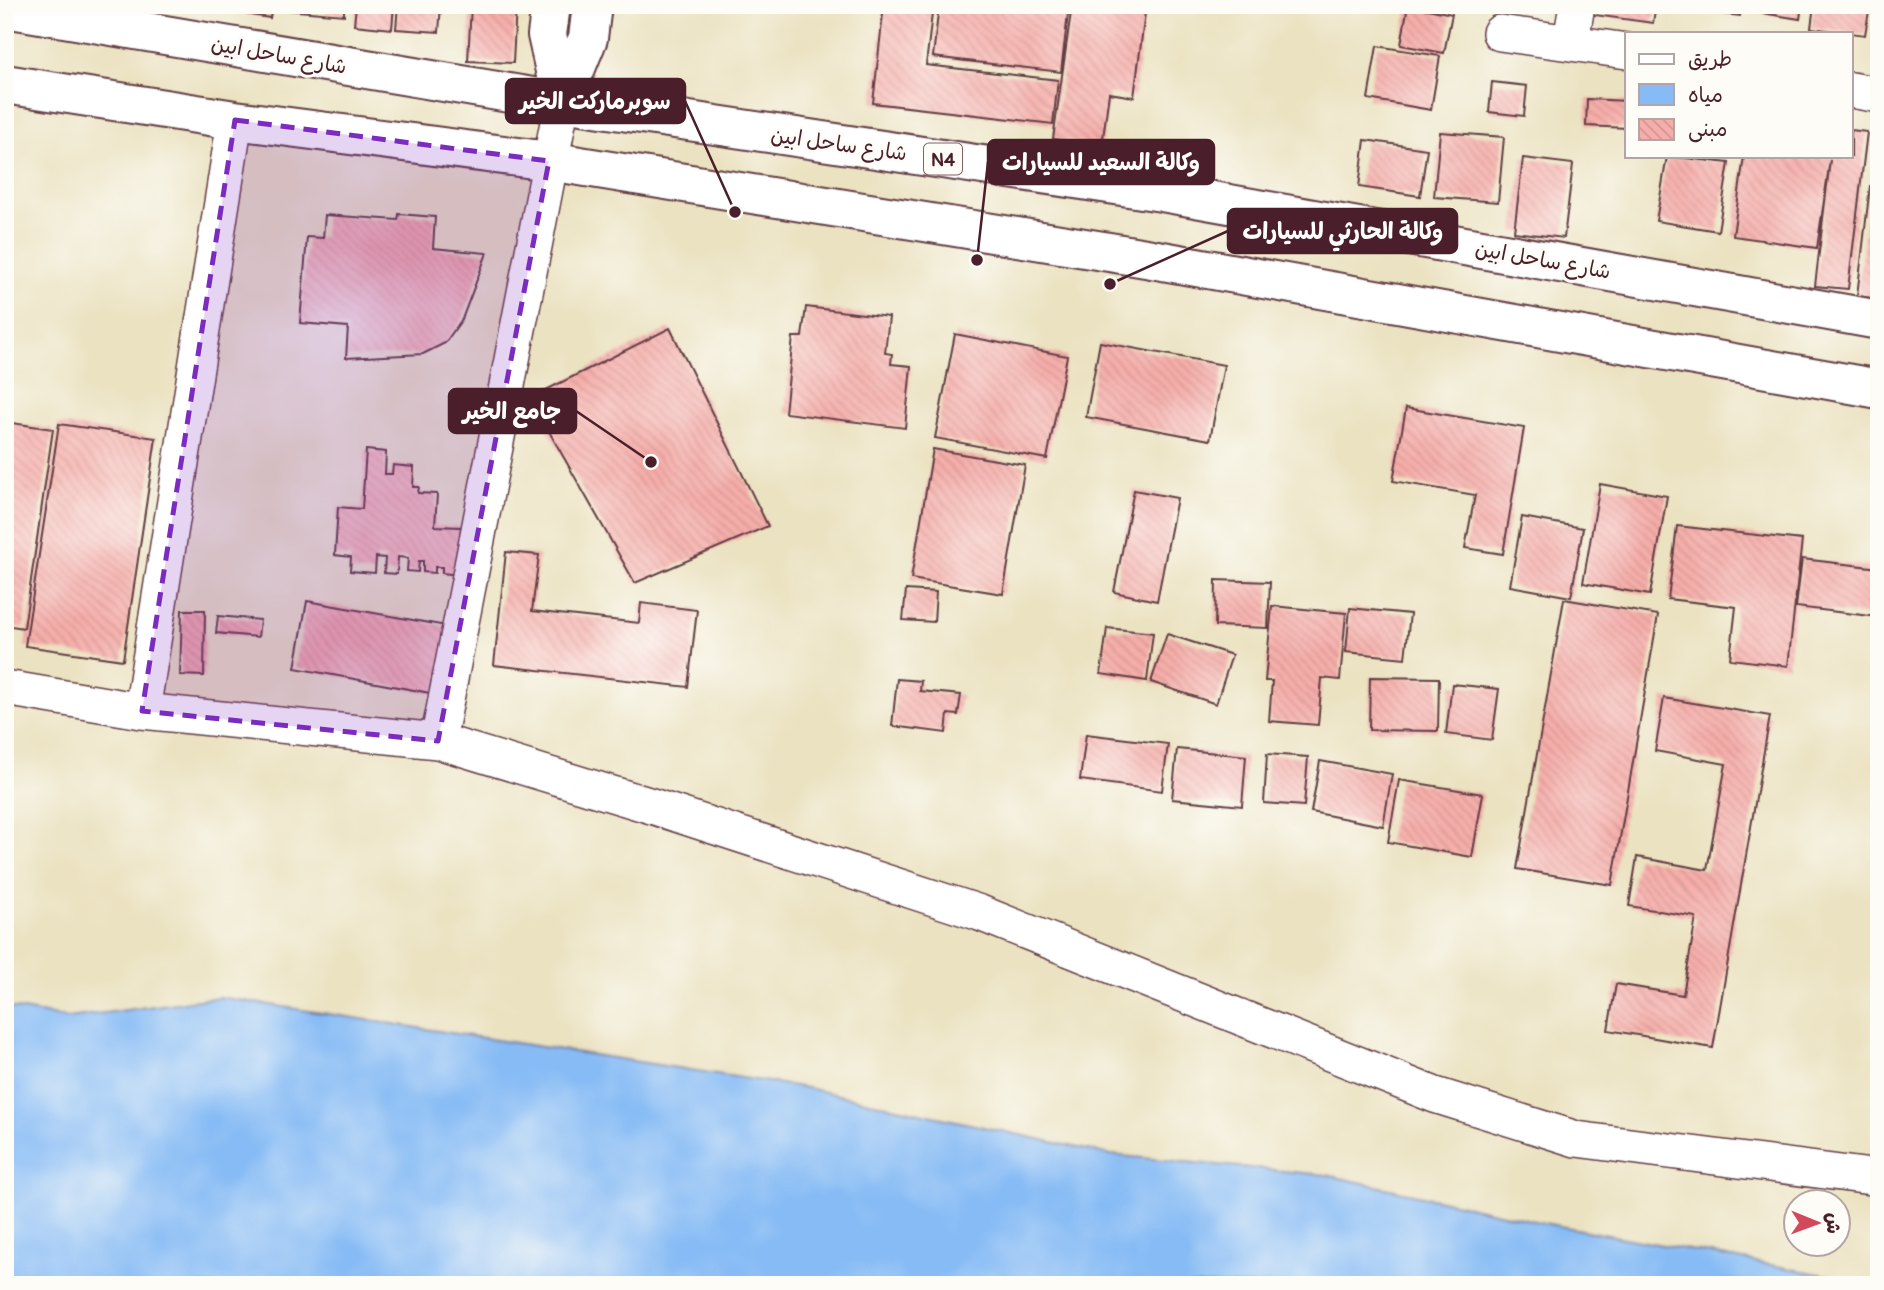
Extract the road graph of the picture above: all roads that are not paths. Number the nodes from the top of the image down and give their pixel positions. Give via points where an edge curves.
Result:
1 (551, 5) edge
2 (592, 5) edge
3 (1577, 5) edge
4 (5, 8) edge
5 (1500, 33) dead end
6 (1571, 41) junction
7 (1625, 51) edge
8 (5, 84) edge
9 (1853, 90) edge
10 (1879, 95) edge
11 (562, 102) junction
12 (235, 120) junction
13 (549, 161) junction
14 (1879, 320) edge
15 (1879, 389) edge
16 (5, 688) edge
17 (142, 711) junction
18 (438, 741) junction
19 (1879, 1178) edge

1 - 11 main road via 547,35
2 - 11 main road via 588,38
3 - 6 street
4 - 11 main road, شارع ساحل ابين / N4
5 - 6 street
6 - 7 street
8 - 12 main road
9 - 10 street
11 - 13 street
11 - 14 main road, شارع ساحل ابين / N4 via 1162,192
12 - 13 main road
12 - 17 street
13 - 15 main road via 1146,258
13 - 18 street
16 - 17 street
17 - 18 street
18 - 19 street via 980,913 1435,1095 1576,1139

